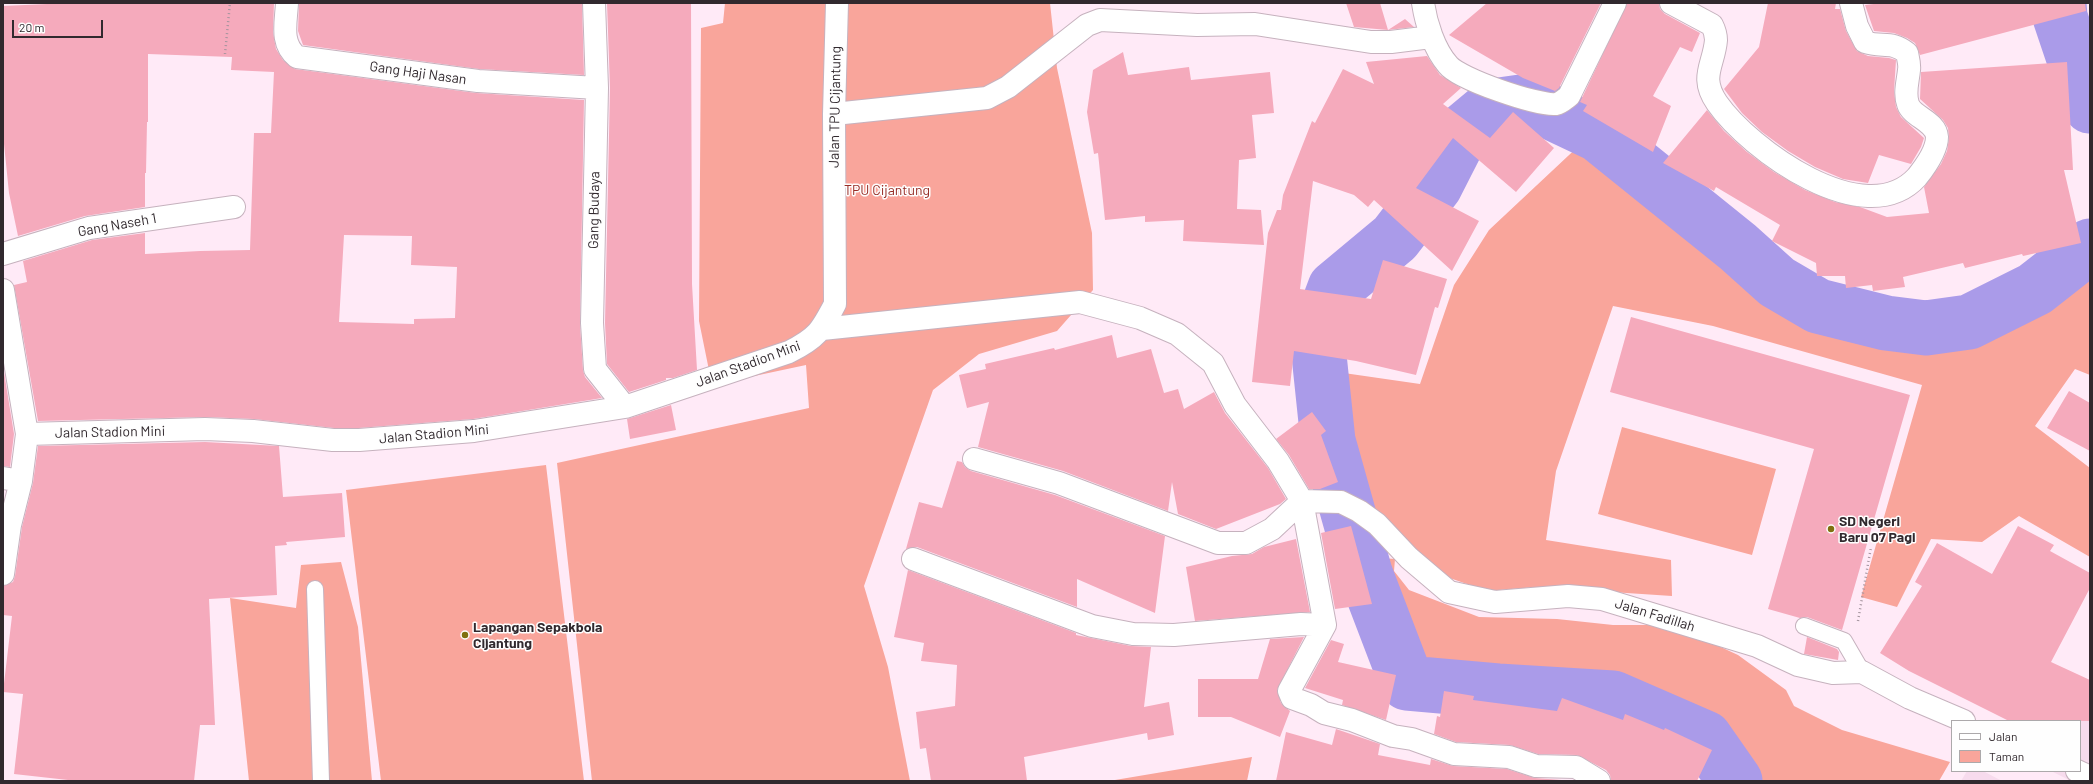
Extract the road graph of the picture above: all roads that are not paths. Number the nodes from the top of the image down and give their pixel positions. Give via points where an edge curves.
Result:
1 (287, 3) edge
2 (594, 3) edge
3 (837, 3) edge
4 (1423, 3) edge
5 (1615, 3) edge
6 (1671, 3) edge
7 (1851, 3) edge
8 (1432, 37) junction
9 (597, 88) junction
10 (834, 114) junction
11 (234, 207) dead end
12 (3, 254) edge
13 (3, 290) edge
14 (822, 329) junction
15 (625, 407) junction
16 (27, 434) junction
17 (974, 459) dead end
18 (12, 480) edge
19 (1302, 501) junction
20 (913, 559) dead end
21 (3, 574) edge
22 (315, 589) dead end
23 (1325, 624) junction
24 (1804, 626) dead end
25 (1862, 672) junction
26 (1962, 720) edge
27 (2079, 772) edge
28 (2090, 777) edge
29 (321, 781) edge
30 (1599, 781) edge

1 - 9 street, Gang Haji Nasan via 285,41 289,51 297,57 478,81
2 - 9 street, Gang Budaya
3 - 10 street, Jalan TPU Cijantung
4 - 8 street via 1425,19
5 - 8 street via 1569,96 1555,104 1532,102 1461,74 1448,65
6 - 7 street via 1712,25 1716,39 1708,71 1710,90 1732,121 1758,146 1817,183 1843,193 1880,195 1894,192 1914,180 1924,169 1937,136 1935,130 1912,111 1907,103 1907,53 1898,45 1873,45 1865,42
8 - 10 street via 1371,42 1255,24 1197,25 1100,20 1087,25 1008,87 987,98
9 - 15 street, Gang Budaya via 592,323 595,369
10 - 14 street, Jalan TPU Cijantung via 835,304
11 - 12 street, Gang Naseh 1 via 89,228
13 - 16 street
14 - 15 street, Jalan Stadion Mini via 806,344 790,352
14 - 19 street via 1080,302 1140,318 1177,334 1213,363 1235,405 1278,461
15 - 16 street, Jalan Stadion Mini via 474,431 359,440 205,429
16 - 18 street
17 - 19 street via 1058,483 1218,543 1246,543 1272,529
18 - 21 street via 10,526
19 - 23 street
19 - 25 street, Jalan Fadillah via 1350,506 1377,524 1409,558 1449,592 1495,602 1568,596 1602,599 1757,646 1798,665 1833,673
20 - 23 street via 1092,626 1133,634 1174,635
22 - 29 lane
23 - 30 street via 1289,691 1292,698 1324,713 1454,754 1509,757 1536,766 1576,766
24 - 25 lane via 1844,641
25 - 26 street via 1910,698
27 - 28 street

